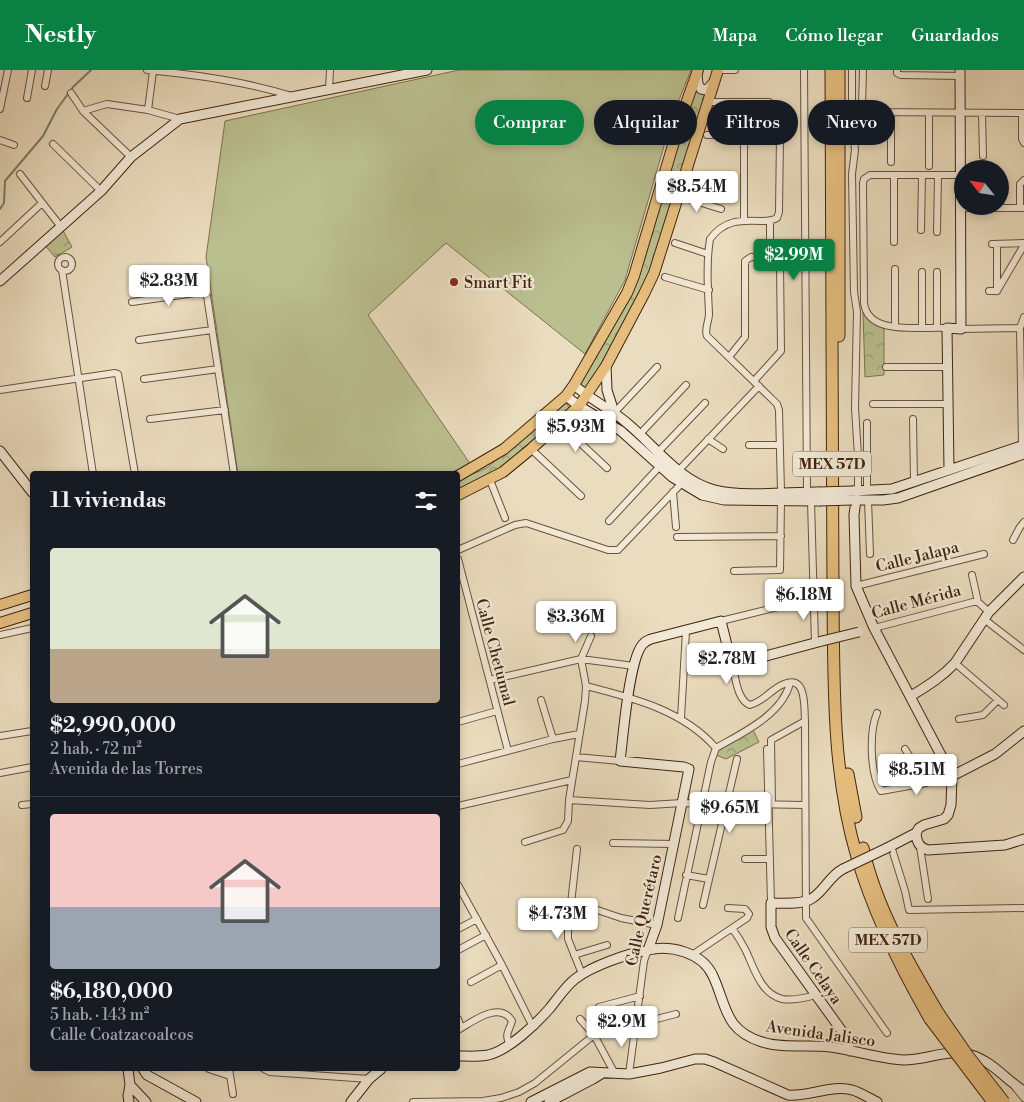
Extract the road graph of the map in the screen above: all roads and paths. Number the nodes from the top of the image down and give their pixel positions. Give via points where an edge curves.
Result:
1 (8, 70) edge
2 (32, 70) edge
3 (48, 70) edge
4 (147, 70) edge
5 (330, 70) edge
6 (427, 70) edge
7 (735, 70) edge
8 (804, 70) edge
9 (831, 70) edge
10 (839, 70) edge
11 (852, 70) edge
12 (862, 70) edge
13 (896, 70) edge
14 (153, 71) edge
15 (416, 71) edge
16 (698, 71) edge
17 (210, 73) edge
18 (718, 73) edge
19 (960, 73) edge
20 (392, 74) edge
21 (45, 86) dead end
22 (329, 90) junction
23 (71, 93) dead end
24 (27, 98) dead end
25 (295, 98) junction
26 (709, 100) edge
27 (862, 100) edge
28 (707, 105) edge
29 (0, 109) edge
30 (148, 110) junction
31 (82, 111) junction
32 (895, 113) edge
33 (982, 113) junction
34 (1023, 113) edge
35 (929, 114) junction
36 (961, 114) junction
37 (180, 119) junction
38 (0, 140) edge
39 (1024, 143) edge
40 (53, 144) dead end
41 (14, 145) dead end
42 (744, 145) edge
43 (779, 145) edge
44 (891, 145) edge
45 (983, 156) dead end
46 (131, 157) junction
47 (960, 160) edge
48 (891, 162) dead end
49 (929, 166) dead end
50 (20, 174) dead end
51 (922, 175) junction
52 (938, 175) junction
53 (954, 175) edge
54 (894, 176) junction
55 (1024, 180) edge
56 (101, 191) junction
57 (679, 196) junction
58 (42, 203) junction
59 (1009, 208) edge
60 (1022, 208) edge
61 (721, 209) dead end
62 (960, 215) edge
63 (744, 220) junction
64 (770, 221) junction
65 (61, 227) junction
66 (921, 230) dead end
67 (938, 232) dead end
68 (0, 242) edge
69 (894, 242) dead end
70 (675, 243) dead end
71 (1024, 244) edge
72 (708, 254) junction
73 (770, 257) junction
74 (895, 269) dead end
75 (62, 270) dead end
76 (922, 272) dead end
77 (937, 272) dead end
78 (666, 277) dead end
79 (0, 281) edge
80 (709, 290) junction
81 (989, 291) dead end
82 (997, 291) junction
83 (132, 302) dead end
84 (1024, 317) edge
85 (895, 327) junction
86 (937, 327) junction
87 (922, 328) junction
88 (948, 328) junction
89 (1020, 328) junction
90 (961, 329) junction
91 (212, 330) junction
92 (139, 340) dead end
93 (729, 357) junction
94 (606, 366) junction
95 (657, 367) dead end
96 (886, 367) dead end
97 (948, 367) junction
98 (218, 369) junction
99 (79, 378) junction
100 (144, 379) dead end
101 (754, 381) junction
102 (574, 385) junction
103 (686, 385) dead end
104 (759, 386) junction
105 (0, 390) edge
106 (566, 396) junction
107 (587, 396) junction
108 (705, 403) dead end
109 (873, 404) dead end
110 (948, 404) junction
111 (578, 406) junction
112 (225, 410) junction
113 (614, 413) junction
114 (912, 419) dead end
115 (150, 420) dead end
116 (867, 423) dead end
117 (560, 424) junction
118 (640, 434) junction
119 (708, 439) junction
120 (749, 445) dead end
121 (779, 445) junction
122 (1023, 448) edge
123 (531, 449) junction
124 (723, 449) dead end
125 (0, 451) edge
126 (658, 452) junction
127 (985, 464) junction
128 (660, 466) junction
129 (607, 468) dead end
130 (679, 470) junction
131 (949, 470) junction
132 (93, 471) edge
133 (134, 471) edge
134 (234, 471) edge
135 (460, 476) edge
136 (490, 480) junction
137 (914, 483) junction
138 (681, 484) junction
139 (460, 488) edge
140 (30, 489) edge
141 (468, 491) junction
142 (673, 492) junction
143 (460, 494) edge
144 (581, 496) dead end
145 (781, 496) junction
146 (814, 496) junction
147 (859, 496) junction
148 (762, 497) junction
149 (505, 518) dead end
150 (610, 521) dead end
151 (1024, 522) edge
152 (676, 527) dead end
153 (781, 536) junction
154 (677, 537) dead end
155 (1013, 540) dead end
156 (460, 549) edge
157 (870, 554) dead end
158 (984, 554) dead end
159 (460, 568) edge
160 (734, 571) dead end
161 (972, 575) dead end
162 (1023, 580) edge
163 (856, 586) junction
164 (30, 596) edge
165 (814, 598) junction
166 (978, 602) junction
167 (0, 605) edge
168 (989, 612) junction
169 (30, 614) edge
170 (984, 620) junction
171 (721, 621) junction
172 (0, 623) edge
173 (30, 628) edge
174 (874, 628) junction
175 (686, 631) junction
176 (0, 635) edge
177 (591, 636) dead end
178 (819, 642) junction
179 (1024, 650) edge
180 (581, 659) junction
181 (955, 663) junction
182 (634, 666) junction
183 (732, 666) junction
184 (490, 680) junction
185 (790, 683) junction
186 (586, 686) junction
187 (912, 696) junction
188 (628, 697) junction
189 (541, 700) dead end
190 (998, 700) junction
191 (1004, 705) dead end
192 (498, 711) junction
193 (877, 714) dead end
194 (681, 718) junction
195 (959, 719) dead end
196 (804, 720) junction
197 (460, 721) edge
198 (30, 731) edge
199 (1024, 731) edge
200 (579, 734) junction
201 (0, 736) edge
202 (553, 739) junction
203 (716, 748) junction
204 (767, 748) dead end
205 (905, 749) dead end
206 (508, 751) junction
207 (576, 757) junction
208 (737, 759) dead end
209 (620, 761) junction
210 (460, 763) edge
211 (30, 767) edge
212 (0, 773) edge
213 (952, 776) junction
214 (572, 780) junction
215 (926, 783) junction
216 (569, 800) junction
217 (682, 803) junction
218 (30, 804) edge
219 (702, 804) junction
220 (726, 804) junction
221 (770, 804) junction
222 (22, 805) dead end
223 (805, 805) junction
224 (460, 806) edge
225 (916, 833) junction
226 (1024, 839) edge
227 (525, 842) dead end
228 (613, 843) dead end
229 (674, 844) junction
230 (890, 846) junction
231 (920, 848) junction
232 (577, 849) dead end
233 (745, 859) dead end
234 (770, 859) junction
235 (686, 875) junction
236 (709, 879) junction
237 (460, 889) edge
238 (928, 899) dead end
239 (571, 900) junction
240 (806, 901) junction
241 (771, 903) junction
242 (703, 905) dead end
243 (728, 908) dead end
244 (1024, 908) edge
245 (678, 918) dead end
246 (477, 920) junction
247 (657, 925) junction
248 (732, 928) junction
249 (460, 929) edge
250 (486, 935) junction
251 (607, 945) dead end
252 (460, 949) edge
253 (648, 950) junction
254 (574, 955) junction
255 (692, 955) junction
256 (502, 965) junction
257 (582, 974) junction
258 (471, 982) dead end
259 (816, 995) junction
260 (640, 996) junction
261 (599, 1007) dead end
262 (676, 1014) dead end
263 (935, 1017) junction
264 (580, 1019) dead end
265 (635, 1025) junction
266 (532, 1026) junction
267 (460, 1028) edge
268 (887, 1033) dead end
269 (594, 1035) junction
270 (510, 1045) junction
271 (850, 1051) junction
272 (460, 1056) edge
273 (128, 1071) edge
274 (268, 1071) edge
275 (145, 1072) edge
276 (230, 1072) edge
277 (314, 1072) edge
278 (374, 1072) edge
279 (614, 1072) junction
280 (600, 1074) junction
281 (629, 1074) junction
282 (130, 1083) junction
283 (1013, 1084) junction
284 (1024, 1091) edge
285 (233, 1094) dead end
286 (1024, 1098) edge
287 (129, 1102) edge
288 (146, 1102) edge
289 (196, 1102) edge
290 (351, 1102) edge
291 (418, 1102) edge
292 (531, 1102) edge
293 (549, 1102) edge
294 (877, 1102) edge
295 (992, 1102) edge
296 (1004, 1102) edge

1 - 29 street
2 - 24 street
3 - 21 street
4 - 14 street
5 - 22 street
6 - 15 street
7 - 18 street
8 - 146 street
9 - 263 highway, MEX 57D via 833,588 838,752 847,815 869,895 887,940
10 - 263 highway, MEX 57D via 841,672 845,752 862,843 877,891
11 - 147 street via 854,292 857,312 855,408
12 - 27 street
13 - 19 street via 901,75
14 - 17 street
14 - 30 street
15 - 20 street
16 - 18 street via 698,84 704,91 709,89
16 - 102 main road via 634,276 621,305
17 - 25 street
18 - 26 main road
19 - 36 street
20 - 22 street
22 - 25 street
23 - 31 street
25 - 37 street
28 - 57 main road
30 - 31 street via 107,104
30 - 37 street
31 - 46 street
32 - 35 street
33 - 34 street
33 - 36 street
33 - 45 street
34 - 39 street
35 - 36 street
35 - 49 street
36 - 47 street
37 - 46 street
38 - 41 street
40 - 56 street
42 - 63 street
43 - 64 street via 780,212
44 - 48 street
46 - 56 street
50 - 58 street
51 - 52 street
51 - 54 street
51 - 66 street
52 - 53 street
52 - 67 street
54 - 69 street
54 - 85 street via 870,175 863,183 864,303 866,311 877,322
55 - 60 street via 1020,184
56 - 65 street
57 - 61 street
57 - 94 main road via 654,273
58 - 65 street
58 - 68 street
59 - 60 street
62 - 90 street
63 - 64 street
63 - 72 street via 732,222 711,237
64 - 73 street
65 - 79 street
70 - 72 street
71 - 82 street
71 - 82 street via 994,244
72 - 80 street
73 - 93 street via 751,257 745,261 745,337
73 - 101 street via 776,258 780,264 781,351
74 - 85 street
75 - 99 street
76 - 87 street
77 - 86 street
78 - 80 street
80 - 93 street via 706,334
81 - 82 street
83 - 91 street via 205,292
84 - 89 street
85 - 87 street
86 - 87 street
86 - 88 street
88 - 90 street
88 - 97 street
89 - 90 street
89 - 122 street
91 - 92 street
91 - 98 street
93 - 101 street
94 - 107 main road
94 - 113 street via 607,390
95 - 113 street
96 - 97 street
97 - 110 street
98 - 100 street
98 - 112 street
99 - 105 street
99 - 132 street
99 - 133 street via 118,374
101 - 104 street
102 - 106 main road
102 - 107 street
103 - 118 street
104 - 119 street
104 - 121 street via 779,410
106 - 111 street
106 - 135 main road via 504,449
107 - 111 main road
107 - 113 street
108 - 126 street
109 - 110 street
110 - 131 street
111 - 117 main road
111 - 128 street via 621,431
112 - 115 street
112 - 134 street
113 - 118 street
114 - 137 street
116 - 147 street
117 - 123 main road
117 - 129 street
118 - 126 street
119 - 124 street
119 - 130 street
120 - 121 street
121 - 145 street
122 - 127 street
123 - 136 main road
123 - 144 street
125 - 140 street
126 - 130 street
127 - 131 street
127 - 147 street via 891,500
128 - 138 street
128 - 150 street
130 - 148 street via 714,490
131 - 137 street
136 - 141 main road
136 - 149 street
137 - 147 street
138 - 142 street
138 - 148 street via 712,499
139 - 141 street
141 - 143 main road
142 - 152 street
142 - 156 street via 618,550 608,550 526,523
145 - 146 street
145 - 148 street
145 - 153 street
146 - 147 street, bridge
146 - 165 street
147 - 157 street
147 - 163 street via 854,515
151 - 155 street
153 - 154 street
153 - 160 street via 780,570
158 - 163 street, Calle Jalapa
159 - 184 street, Calle Chetumal
161 - 166 street
162 - 168 street
163 - 174 street
164 - 167 main road
165 - 171 street
165 - 178 street
166 - 168 street, Calle Mérida
166 - 174 street, Calle Mérida
168 - 170 street
169 - 172 main road
170 - 179 street
170 - 181 street
171 - 175 street
171 - 183 street
173 - 176 street
174 - 178 street, Calle Mérida, bridge
174 - 187 street
175 - 182 street via 644,643
175 - 194 street
177 - 180 street
178 - 183 street, Calle Mérida
180 - 182 street
180 - 184 street
180 - 186 street
181 - 187 street via 941,677
181 - 190 street
182 - 188 street
183 - 185 street via 741,699 750,705
184 - 192 street, Calle Chetumal
185 - 196 street via 802,689
185 - 203 street via 787,693 771,712
186 - 188 street
186 - 200 street
187 - 213 street
188 - 194 street
188 - 209 street
189 - 202 street
190 - 191 street
190 - 195 street via 984,715
192 - 197 street
192 - 206 street, Calle Chetumal
193 - 215 street via 872,729 872,758 880,791
194 - 203 street via 705,735
196 - 221 street via 772,740
196 - 223 street
198 - 201 street
199 - 213 street via 995,754
200 - 202 street
200 - 207 street
202 - 206 street
203 - 219 street
204 - 221 street
205 - 215 street
206 - 210 street
207 - 209 street
207 - 214 street
208 - 220 street
209 - 217 street, Calle Querétaro via 689,769
211 - 212 street
213 - 215 street
213 - 225 street via 948,815 924,825
214 - 216 street
214 - 224 street
216 - 217 street via 650,805
216 - 227 street via 567,826 563,830
217 - 219 street
217 - 229 street, Calle Querétaro
218 - 222 street
219 - 220 street
219 - 235 street
220 - 221 street
220 - 236 street
221 - 223 street
221 - 234 street, Calle Celaya
223 - 240 street
225 - 230 street
225 - 231 street
226 - 231 street via 1004,845 936,851
228 - 229 street
229 - 247 street, Calle Querétaro
230 - 240 street, bridge via 832,876 818,894
230 - 244 street via 910,910
231 - 238 street
232 - 239 street
233 - 234 street
234 - 241 street, Calle Celaya
235 - 236 street
235 - 245 street
236 - 242 street
237 - 246 street
239 - 247 street via 621,918
239 - 254 street via 568,931
240 - 241 street
240 - 268 street via 809,923
241 - 259 street, Calle Celaya via 772,933
243 - 248 street via 745,909 749,914
246 - 249 street
246 - 250 street
247 - 253 street, Calle Querétaro
248 - 255 street
248 - 259 street via 759,979 773,996 794,1000
250 - 252 street
250 - 256 street
251 - 254 street
253 - 255 street, Avenida Jalisco via 670,948
253 - 257 street, Avenida Jalisco
253 - 260 street, Calle Querétaro
254 - 257 street
255 - 271 street, Avenida Jalisco via 709,969 728,1015 748,1036 769,1044
256 - 258 street
256 - 266 street
257 - 266 street, Avenida Jalisco via 565,988
259 - 271 street, Calle Celaya via 844,1034
260 - 261 street
260 - 265 street, Calle Querétaro
262 - 265 street
263 - 295 highway, MEX 57D, bridge
263 - 296 highway, MEX 57D, bridge
264 - 269 street
265 - 269 street
265 - 281 street, Calle Querétaro
266 - 270 street, Avenida Jalisco
267 - 270 street via 488,1014 503,1011 512,1021 506,1038
269 - 279 street
269 - 291 street via 535,1083 519,1092 483,1101
270 - 272 street, Avenida Jalisco via 489,1055
271 - 283 street, Avenida Jalisco via 905,1060 944,1054 971,1055 984,1060
273 - 282 street
274 - 277 street
275 - 282 street
275 - 289 street
276 - 285 street
277 - 278 street
278 - 290 street
279 - 280 street
279 - 281 street
280 - 292 street via 590,1072
280 - 293 street
281 - 294 street via 706,1059 788,1095 841,1088
282 - 287 street
282 - 288 street
283 - 284 street, Avenida Jalisco
283 - 286 street, Avenida Jalisco

